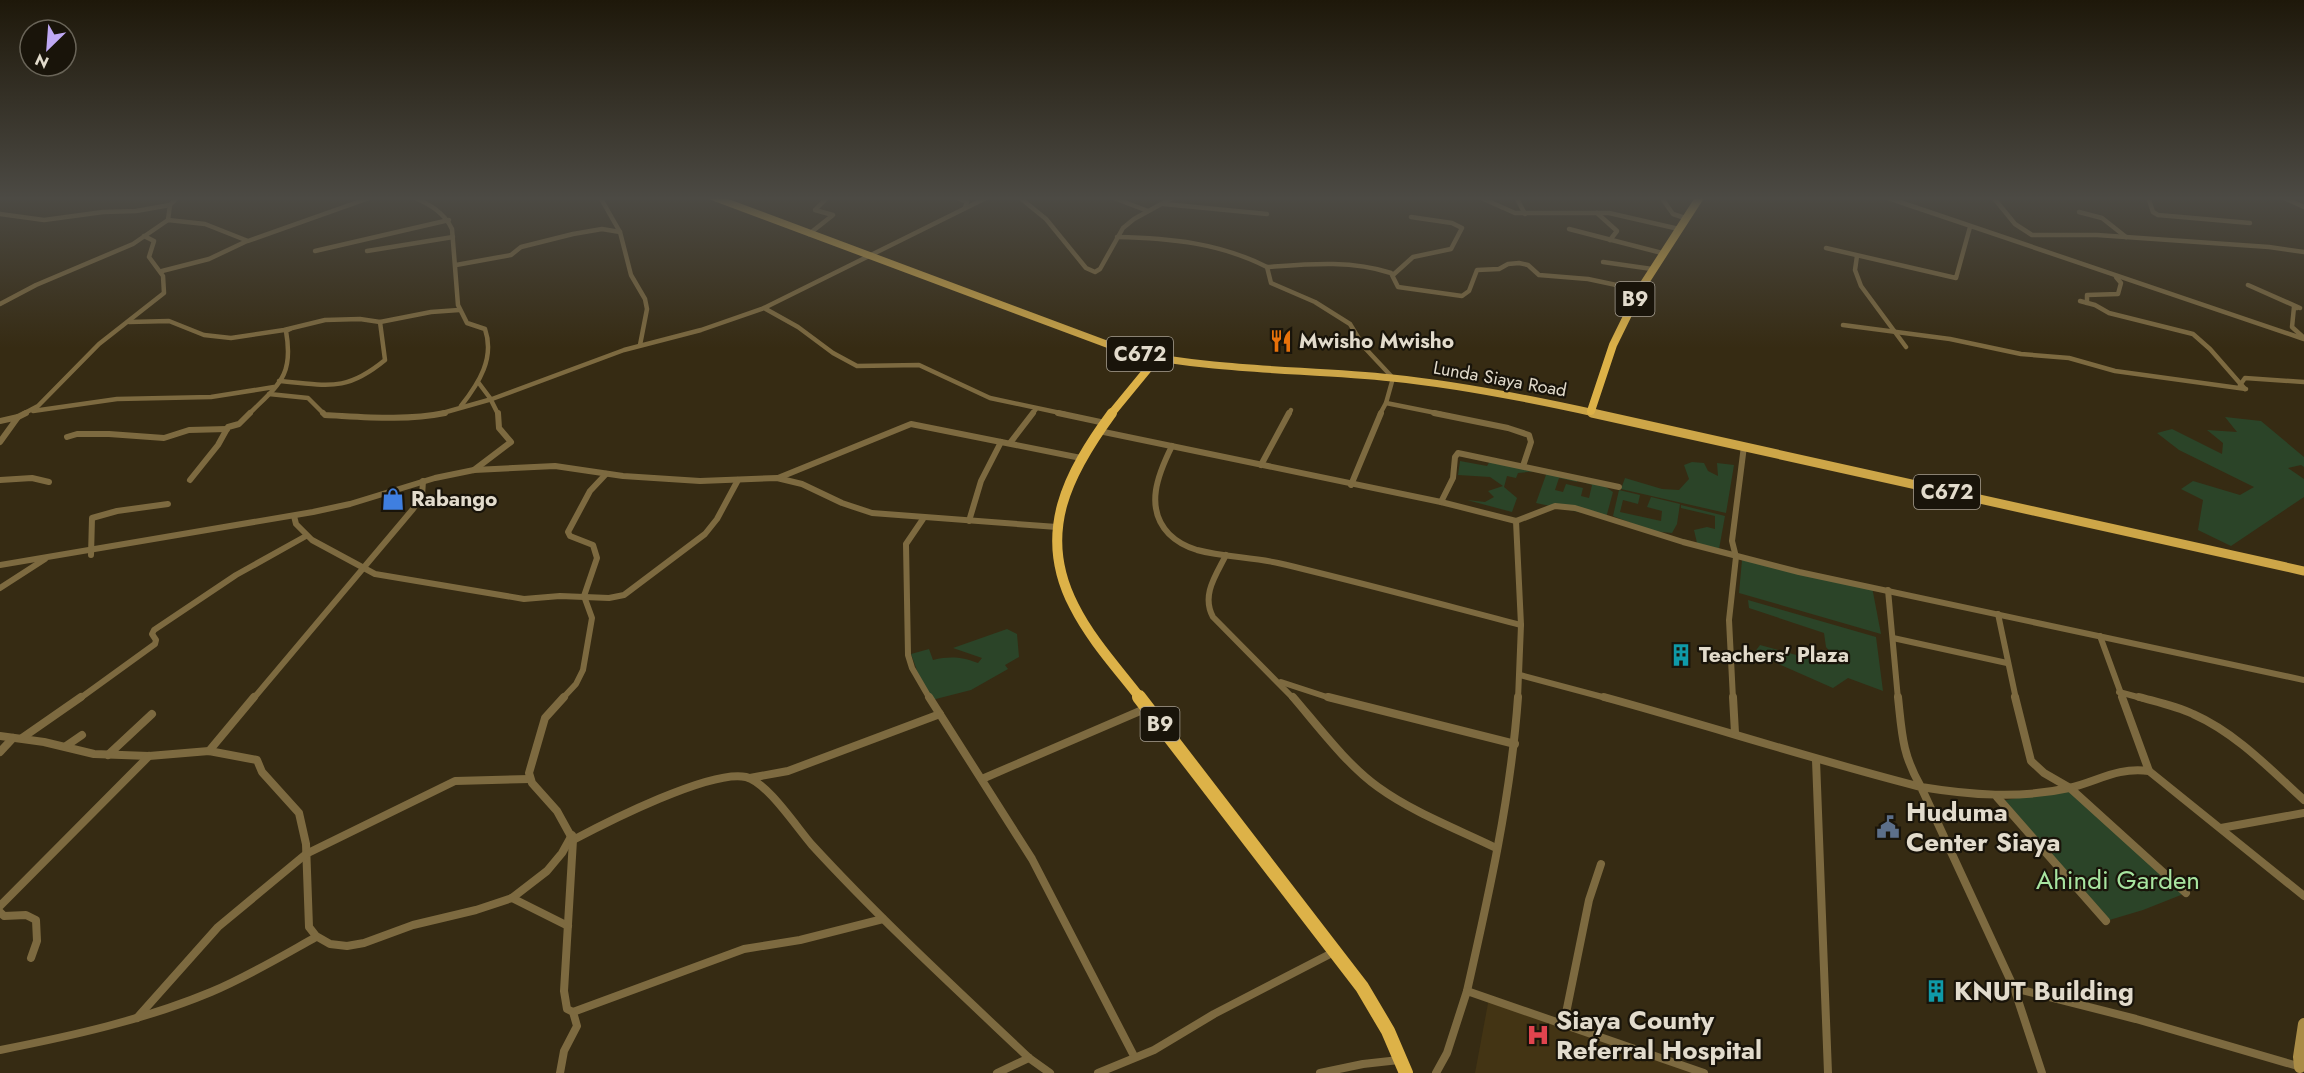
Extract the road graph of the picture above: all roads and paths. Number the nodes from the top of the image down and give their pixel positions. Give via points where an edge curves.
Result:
1 (126, 247) edge
2 (153, 247) edge
3 (235, 247) edge
4 (332, 247) edge
5 (391, 247) edge
6 (454, 247) edge
7 (521, 247) edge
8 (624, 247) edge
9 (844, 247) edge
10 (889, 247) edge
11 (1070, 247) edge
12 (1112, 247) edge
13 (1213, 247) edge
14 (1452, 247) edge
15 (1638, 247) edge
16 (1666, 247) edge
17 (1964, 247) edge
18 (2029, 247) edge
19 (2270, 247) edge
20 (1826, 248) dead end
21 (315, 251) dead end
22 (367, 251) dead end
23 (2304, 252) edge
24 (1662, 253) junction
25 (1857, 256) junction
26 (870, 257) junction
27 (1603, 262) dead end
28 (456, 265) junction
29 (1267, 267) junction
30 (1652, 269) junction
31 (162, 271) junction
32 (1394, 275) junction
33 (2116, 277) junction
34 (2248, 285) dead end
35 (1640, 290) junction
36 (0, 304) edge
37 (764, 308) junction
38 (2302, 308) edge
39 (459, 310) junction
40 (129, 322) junction
41 (380, 322) junction
42 (1843, 325) dead end
43 (290, 328) junction
44 (1894, 331) junction
45 (2304, 338) edge
46 (640, 345) junction
47 (1906, 347) dead end
48 (1157, 358) junction
49 (1393, 378) junction
50 (279, 381) junction
51 (478, 382) junction
52 (2304, 382) edge
53 (2240, 385) junction
54 (274, 387) junction
55 (269, 394) junction
56 (492, 399) junction
57 (1386, 403) junction
58 (461, 406) junction
59 (1036, 409) junction
60 (1291, 410) dead end
61 (32, 411) junction
62 (1591, 411) junction
63 (18, 417) junction
64 (0, 421) edge
65 (1102, 427) junction
66 (227, 429) junction
67 (67, 438) dead end
68 (0, 441) edge
69 (1001, 442) junction
70 (1010, 444) junction
71 (1172, 446) junction
72 (1744, 446) junction
73 (1081, 458) junction
74 (1261, 465) junction
75 (1523, 466) junction
76 (474, 470) junction
77 (606, 474) junction
78 (777, 478) junction
79 (0, 480) edge
80 (190, 480) dead end
81 (738, 480) junction
82 (423, 481) junction
83 (49, 482) dead end
84 (1351, 485) junction
85 (1619, 487) dead end
86 (1441, 502) junction
87 (168, 504) dead end
88 (294, 516) junction
89 (923, 519) junction
90 (969, 521) junction
91 (1516, 521) junction
92 (1057, 527) junction
93 (306, 536) junction
94 (92, 552) junction
95 (1226, 555) junction
96 (1736, 557) junction
97 (46, 558) junction
98 (0, 564) edge
99 (361, 568) junction
100 (2304, 572) edge
101 (0, 588) edge
102 (1888, 590) junction
103 (584, 596) junction
104 (1998, 614) junction
105 (1521, 625) junction
106 (2100, 636) junction
107 (1893, 638) junction
108 (2007, 663) junction
109 (1521, 675) junction
110 (2304, 680) edge
111 (1280, 682) junction
112 (2119, 692) junction
113 (1147, 708) junction
114 (152, 714) dead end
115 (940, 714) junction
116 (1735, 733) junction
117 (82, 735) dead end
118 (0, 736) edge
119 (13, 738) junction
120 (22, 738) junction
121 (1515, 744) junction
122 (66, 746) junction
123 (209, 751) junction
124 (0, 752) edge
125 (108, 755) junction
126 (149, 756) junction
127 (1816, 760) junction
128 (2149, 771) junction
129 (749, 778) junction
130 (982, 778) junction
131 (530, 779) junction
132 (1921, 787) junction
133 (2070, 788) junction
134 (1997, 796) junction
135 (2304, 800) edge
136 (2304, 813) edge
137 (2221, 828) junction
138 (572, 838) junction
139 (1496, 849) junction
140 (306, 854) junction
141 (1601, 864) dead end
142 (2186, 893) dead end
143 (2304, 896) edge
144 (512, 897) junction
145 (0, 906) edge
146 (0, 912) edge
147 (883, 919) junction
148 (2106, 921) dead end
149 (568, 926) junction
150 (316, 937) junction
151 (1334, 951) junction
152 (32, 958) dead end
153 (2014, 988) junction
154 (1467, 991) junction
155 (573, 1012) junction
156 (137, 1018) junction
157 (1564, 1023) junction
158 (2304, 1024) edge
159 (0, 1050) edge
160 (1134, 1056) junction
161 (1029, 1058) junction
162 (1402, 1060) junction
163 (2302, 1068) edge
164 (560, 1073) edge
165 (997, 1073) edge
166 (1050, 1073) edge
167 (1098, 1073) edge
168 (1320, 1073) edge
169 (1406, 1073) edge
170 (1436, 1073) edge
171 (1704, 1073) edge
172 (1828, 1073) edge
173 (2042, 1073) edge

1 - 36 street
2 - 31 street via 150,260
3 - 31 street via 209,259
4 - 21 street
5 - 22 street
6 - 28 street
7 - 28 street via 511,255
8 - 46 street via 631,275 647,309
9 - 26 main road, Lunda Siaya Road / C672
10 - 26 street
11 - 12 street via 1089,271 1095,272
13 - 29 street
14 - 32 street via 1413,257
15 - 24 street
16 - 24 highway, B9
17 - 25 street via 1956,278
18 - 33 street
19 - 23 street
20 - 25 street
24 - 30 highway, B9
25 - 44 street via 1855,270 1861,286
26 - 37 street
26 - 48 main road, Lunda Siaya Road / C672 via 1085,338
27 - 30 street
28 - 39 street
29 - 32 street via 1354,266 1377,268
29 - 49 street via 1271,284 1315,302 1350,324 1364,347
30 - 35 highway, B9
31 - 40 street via 166,291
32 - 35 street via 1398,287 1462,296 1469,291 1477,270 1519,263 1539,275 1588,279
33 - 45 street
33 - 53 street via 2121,283 2118,294 2086,295 2084,302 2109,313 2193,334 2211,349
34 - 38 street
35 - 62 highway, B9 via 1614,345
37 - 46 street via 701,330
37 - 59 street via 854,364 869,368 885,364 919,365 975,393
38 - 45 street via 2294,308 2292,327
39 - 41 street
39 - 51 street via 466,323 487,331 488,356
40 - 43 street via 169,321 223,338
40 - 61 street via 99,344
41 - 43 street via 325,320
41 - 50 street via 385,360 374,369 337,386
42 - 44 street
43 - 50 street via 286,331 290,363
44 - 47 street
44 - 53 street via 2021,354 2069,358 2115,371 2246,389
46 - 56 street
48 - 49 main road, Lunda Siaya Road / C672
48 - 65 highway, B9
49 - 57 street
49 - 62 main road, Lunda Siaya Road / C672 via 1479,389
50 - 54 street
51 - 56 street
51 - 58 street
52 - 53 street via 2245,378
54 - 55 street
54 - 61 street via 211,397 117,399
55 - 58 street via 308,398 321,413 336,417 426,417
55 - 66 street via 239,424
56 - 58 street
56 - 76 street via 501,420 499,428 510,444
57 - 75 street via 1526,433 1532,438
57 - 84 street
59 - 65 street
59 - 70 street
60 - 74 street
61 - 63 street
62 - 72 main road, C672
63 - 64 street
63 - 68 street
65 - 71 street
65 - 73 highway, B9
66 - 67 street via 189,430 164,438 109,434
66 - 80 street
69 - 70 street
69 - 78 street via 911,424
69 - 90 street via 981,481
70 - 73 street
71 - 74 street
71 - 95 street via 1154,492 1161,523 1179,542
72 - 96 street via 1732,541
72 - 100 main road, C672
73 - 92 highway, B9 via 1062,494
74 - 84 street
75 - 85 street
75 - 86 street via 1458,453 1453,478
76 - 77 street via 555,466
76 - 82 street
77 - 81 street
77 - 103 street via 590,491 568,532 593,545 597,558
78 - 81 street
78 - 89 street via 802,484 872,513
79 - 83 street
81 - 103 street via 711,528 643,583 624,595
82 - 88 street via 350,504
82 - 99 street via 419,501
84 - 86 street
86 - 91 street
87 - 94 street via 92,518
88 - 93 street via 297,528
88 - 94 street
89 - 90 street
89 - 115 street via 909,538 905,552 907,649 914,674
90 - 92 street
91 - 96 street via 1545,508 1562,506
91 - 105 street
92 - 113 highway, B9 via 1058,560 1071,600
93 - 99 street
93 - 120 street via 236,575 154,630 154,644 134,661
94 - 97 street
95 - 105 street via 1298,568
95 - 111 street via 1209,592 1210,612
96 - 102 street
96 - 116 street via 1729,620
97 - 98 street
97 - 101 street
99 - 103 street via 375,574 503,597
99 - 123 street
102 - 104 street
102 - 107 street
103 - 131 street via 592,618 585,663 576,684 545,718
104 - 106 street
104 - 108 street
105 - 109 street
106 - 110 street
106 - 112 street
107 - 108 street
107 - 132 street via 1903,747
108 - 133 street via 2031,761
109 - 116 street
109 - 121 street
111 - 121 street
111 - 139 street via 1331,742 1376,786
112 - 128 street
112 - 135 street via 2204,719
113 - 130 street
113 - 151 highway, B9
114 - 125 street
115 - 129 street via 788,771
115 - 130 street
116 - 127 street
117 - 122 street
118 - 119 street
119 - 120 street
119 - 124 street
120 - 122 street
121 - 139 street
122 - 125 street
123 - 126 street
123 - 140 street via 257,760 262,772 298,813
125 - 126 street
126 - 145 street
127 - 132 street
127 - 172 street
128 - 133 street via 2127,769 2102,774
128 - 137 street
129 - 138 street via 728,777 672,795
129 - 147 street
130 - 160 street via 1032,859
131 - 138 street via 557,811
131 - 140 street via 455,781
132 - 134 street
132 - 153 street
133 - 134 street
133 - 142 street
134 - 148 street
136 - 137 street
137 - 143 street
138 - 144 street via 559,857
138 - 149 street via 573,883
139 - 154 street
140 - 150 street via 309,927
140 - 156 street via 218,927
141 - 157 street via 1589,900
144 - 149 street
144 - 150 street via 359,944 337,945
146 - 152 street via 4,916 26,915 36,920 37,941
147 - 155 street via 800,940 744,949
147 - 161 street
149 - 155 street via 565,998 567,1009
150 - 156 street via 212,991
151 - 160 street via 1161,1046
151 - 162 highway, B9 via 1368,996
153 - 163 street
153 - 173 street
154 - 157 street
154 - 170 street via 1447,1053
155 - 164 street via 576,1026 564,1051
156 - 159 street
157 - 171 street
158 - 163 main road via 2299,1057
160 - 167 street
161 - 165 street
161 - 166 street
162 - 168 street
162 - 169 highway, B9

